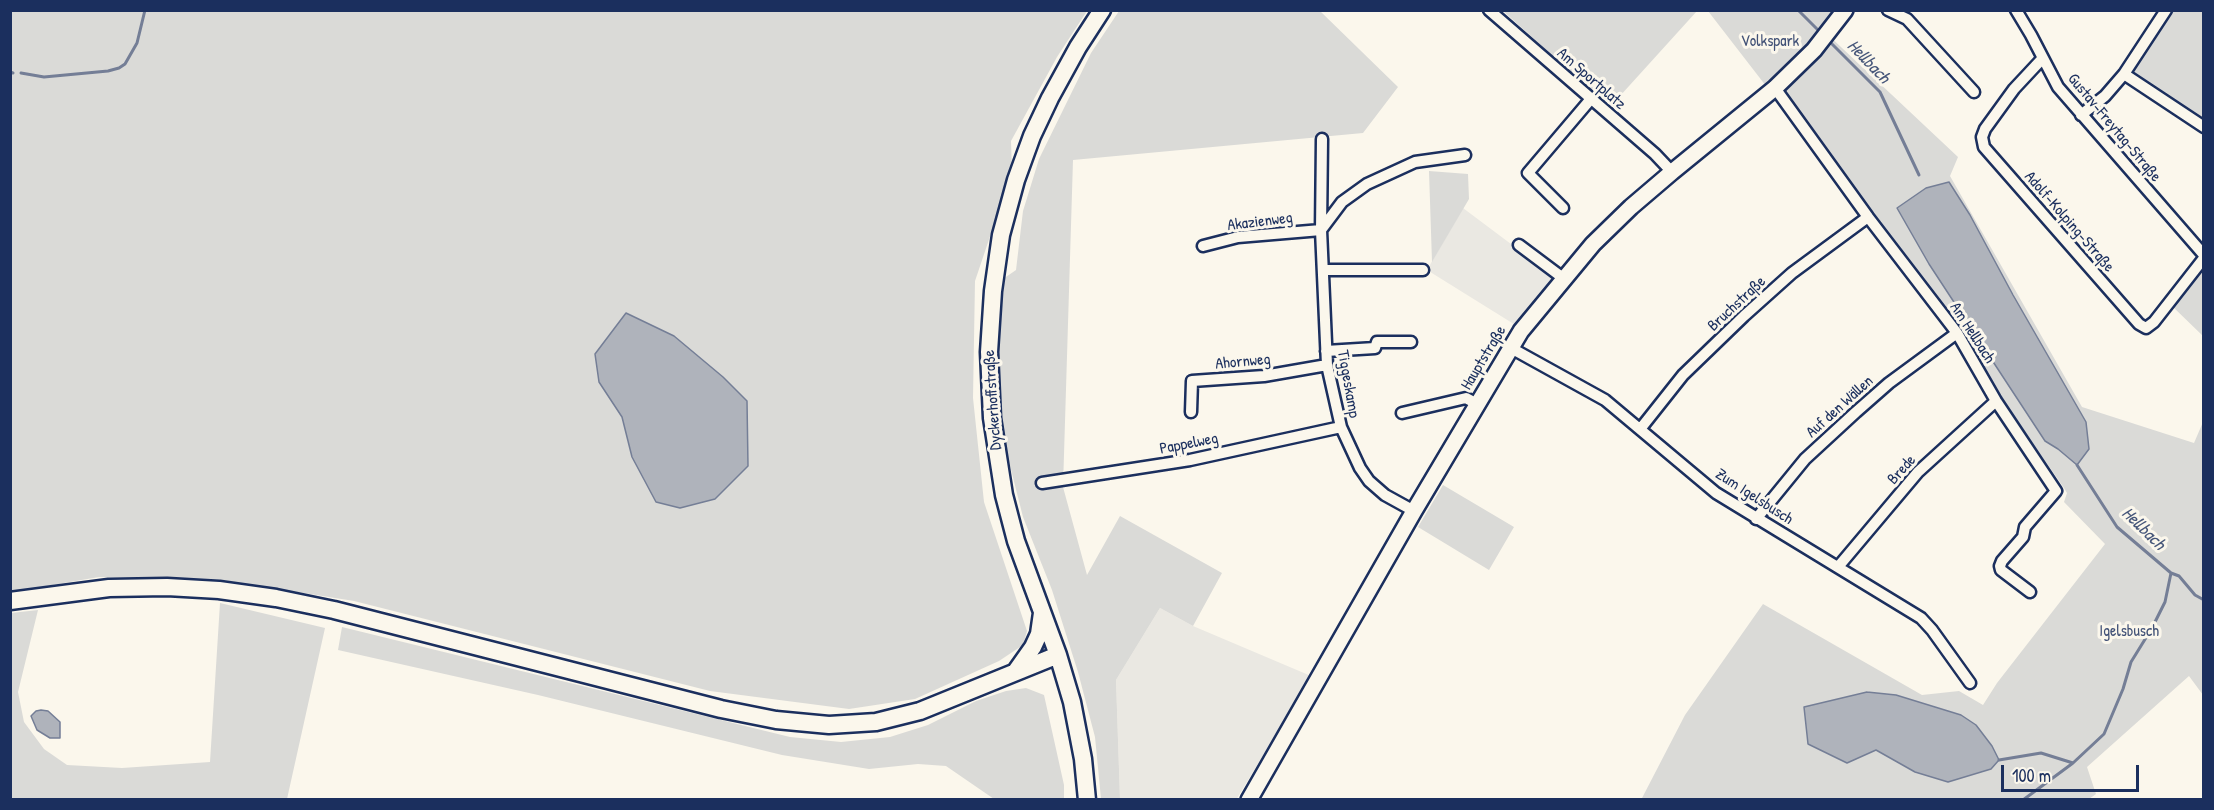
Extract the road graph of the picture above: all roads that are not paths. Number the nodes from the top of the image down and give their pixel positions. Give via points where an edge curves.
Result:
1 (1102, 10) edge
2 (1489, 10) edge
3 (1845, 10) edge
4 (1888, 10) edge
5 (2016, 10) edge
6 (2166, 10) edge
7 (2042, 59) junction
8 (2124, 74) junction
9 (1775, 88) junction
10 (1974, 92) dead end
11 (1590, 100) junction
12 (2081, 115) junction
13 (2204, 126) edge
14 (1322, 139) dead end
15 (1465, 155) dead end
16 (1672, 172) junction
17 (1563, 208) dead end
18 (1869, 218) junction
19 (1321, 230) junction
20 (1519, 245) dead end
21 (1203, 246) dead end
22 (2204, 257) edge
23 (1323, 270) junction
24 (1423, 270) dead end
25 (1563, 278) junction
26 (1957, 333) junction
27 (1411, 342) dead end
28 (1511, 348) junction
29 (1326, 351) junction
30 (1327, 365) junction
31 (1996, 401) junction
32 (1477, 404) junction
33 (1191, 412) dead end
34 (1402, 412) dead end
35 (1341, 427) junction
36 (1641, 428) junction
37 (1042, 483) dead end
38 (1414, 511) junction
39 (1756, 519) junction
40 (1838, 567) junction
41 (2030, 592) dead end
42 (10, 600) edge
43 (1042, 609) junction
44 (1058, 655) junction
45 (1016, 670) junction
46 (1970, 683) dead end
47 (1087, 800) edge
48 (1249, 800) edge

1 - 43 main road, Dyckerhoffstraße via 1078,47 1032,136 1001,235 993,291 989,352 997,459 1016,541
2 - 11 street, Am Sportplatz
3 - 9 street, Hauptstraße via 1814,50
4 - 10 street via 1907,19
5 - 7 street, Gustav-Freytag-Straße
6 - 8 street
7 - 12 street, Gustav-Freytag-Straße
7 - 22 street, Adolf-Kolping-Straße via 1985,129 1984,147 2146,328
8 - 12 street
8 - 13 street
9 - 16 street, Hauptstraße
9 - 18 street, Am Hellbach
11 - 16 street, Am Sportplatz
11 - 17 street via 1528,173
12 - 22 street, Gustav-Freytag-Straße
14 - 19 street, Tiggeskamp
15 - 19 street via 1415,162 1367,184 1342,202
16 - 25 street, Hauptstraße via 1616,222
18 - 26 street, Am Hellbach
18 - 36 street, Bruchstraße via 1792,273 1744,316 1683,375
19 - 21 street, Akazienweg via 1247,236
19 - 23 street, Tiggeskamp
20 - 25 street
23 - 24 street
23 - 29 street, Tiggeskamp
25 - 28 street, Hauptstraße
26 - 31 street, Am Hellbach
26 - 39 street, Auf den Wällen via 1889,383 1805,459
27 - 29 street via 1377,342 1375,348
28 - 32 street, Hauptstraße
28 - 36 street, Zum Igelsbusch via 1605,400
29 - 30 street, Tiggeskamp
30 - 33 street, Ahornweg via 1264,376 1192,381
30 - 35 street, Tiggeskamp
31 - 40 street, Brede via 1918,472
31 - 41 street, Am Hellbach via 2056,491 2025,527 2023,537 2000,566
32 - 34 street via 1466,398
32 - 38 street, Hauptstraße
35 - 37 street, Pappelweg via 1190,460
35 - 38 street, Tiggeskamp via 1369,481
36 - 39 street, Zum Igelsbusch via 1716,493
38 - 48 street, Hauptstraße
39 - 40 street, Zum Igelsbusch
40 - 46 street, Zum Igelsbusch via 1921,618
42 - 45 main road via 109,588 167,587 276,598 721,709 804,723 853,725 898,717
43 - 44 main road, Dyckerhoffstraße
43 - 45 main road via 1040,634
44 - 45 main road
44 - 47 main road, Dyckerhoffstraße via 1072,702

